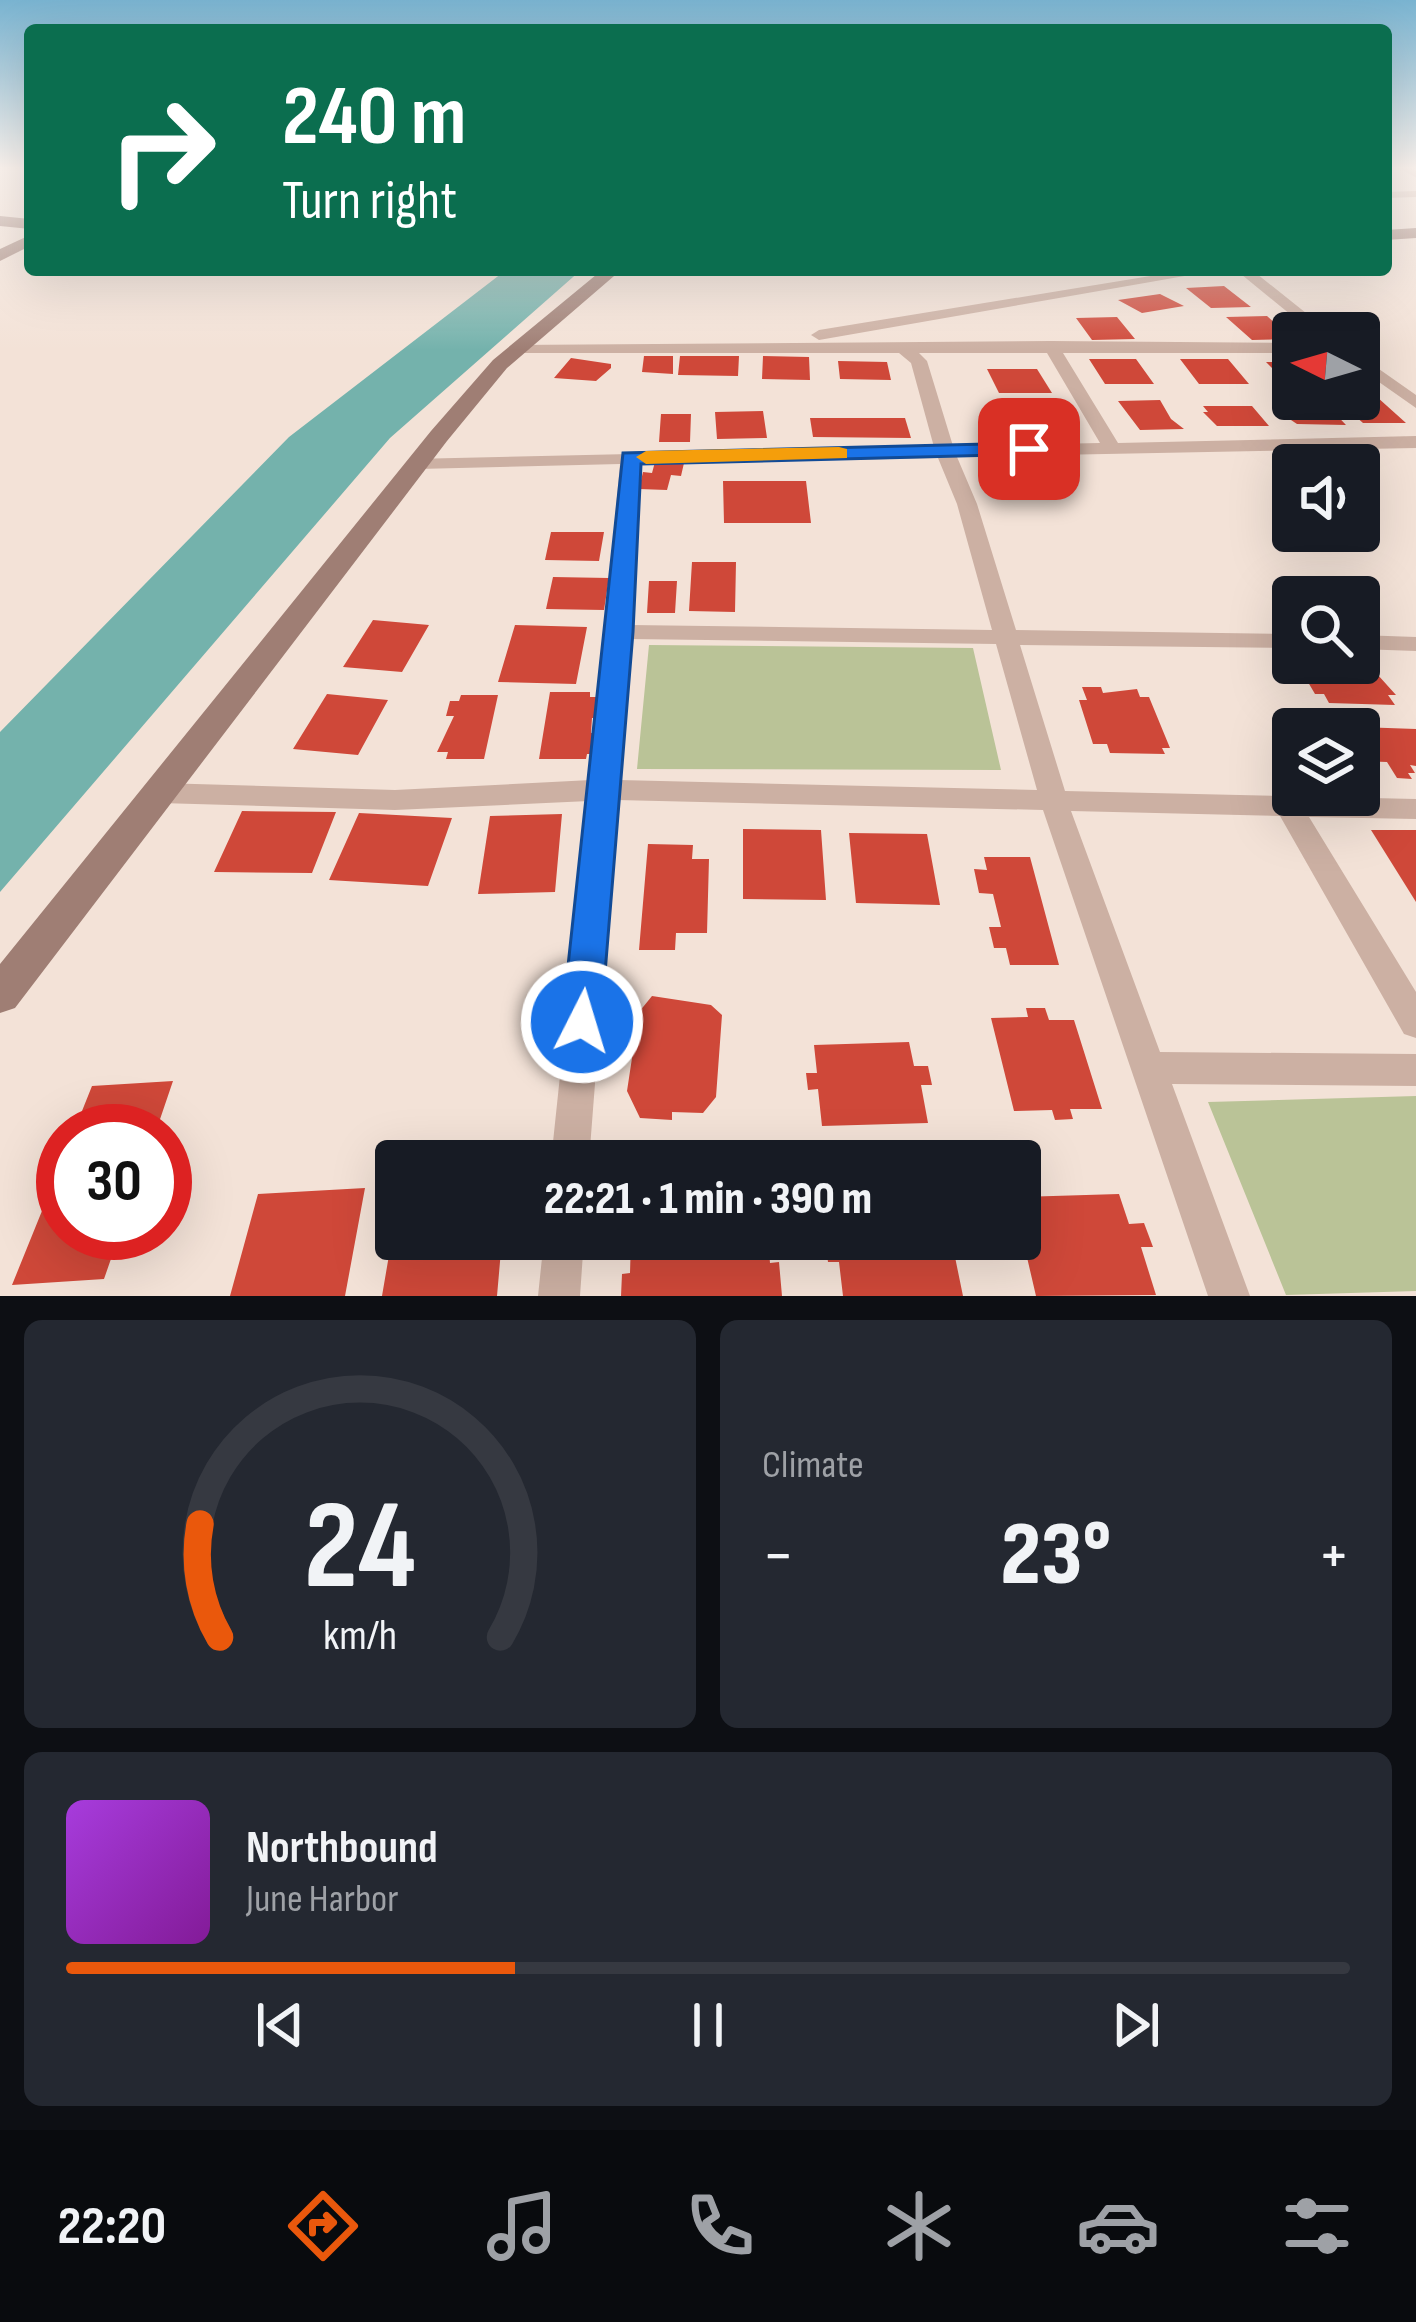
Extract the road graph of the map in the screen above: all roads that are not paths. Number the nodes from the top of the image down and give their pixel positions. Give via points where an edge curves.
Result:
1 (605, 276) edge
2 (1176, 276) edge
3 (1251, 276) edge
4 (1297, 312) edge
5 (1051, 346) junction
6 (902, 347) junction
7 (518, 348) junction
8 (740, 348) junction
9 (1272, 348) edge
10 (1380, 374) edge
11 (1411, 395) edge
12 (1416, 442) edge
13 (1112, 448) junction
14 (945, 451) junction
15 (630, 458) junction
16 (418, 463) junction
17 (619, 632) junction
18 (1005, 634) junction
19 (1272, 640) edge
20 (1380, 643) edge
21 (1416, 644) edge
22 (601, 790) junction
23 (160, 793) junction
24 (1054, 802) junction
25 (1272, 806) edge
26 (1380, 808) edge
27 (1416, 809) edge
28 (1294, 816) edge
29 (0, 994) edge
30 (1416, 1023) edge
31 (1149, 1069) junction
32 (1416, 1070) edge
33 (572, 1140) edge
34 (562, 1260) edge
35 (559, 1296) edge
36 (1229, 1296) edge

1 - 7 street
2 - 8 street
3 - 4 street
5 - 6 street
5 - 9 street
5 - 13 street
6 - 8 street
6 - 14 street via 919,361
7 - 8 street
7 - 16 street
10 - 11 street
12 - 13 street
13 - 14 street
14 - 15 street
14 - 18 street
15 - 16 street
15 - 17 street
16 - 23 street
17 - 18 street
17 - 22 street
18 - 19 street
18 - 24 street
20 - 21 street
22 - 23 street via 395,800
22 - 24 street
22 - 33 street
23 - 29 street
24 - 25 street
24 - 31 street
26 - 27 street
28 - 30 street
31 - 32 street
31 - 36 street
34 - 35 street

